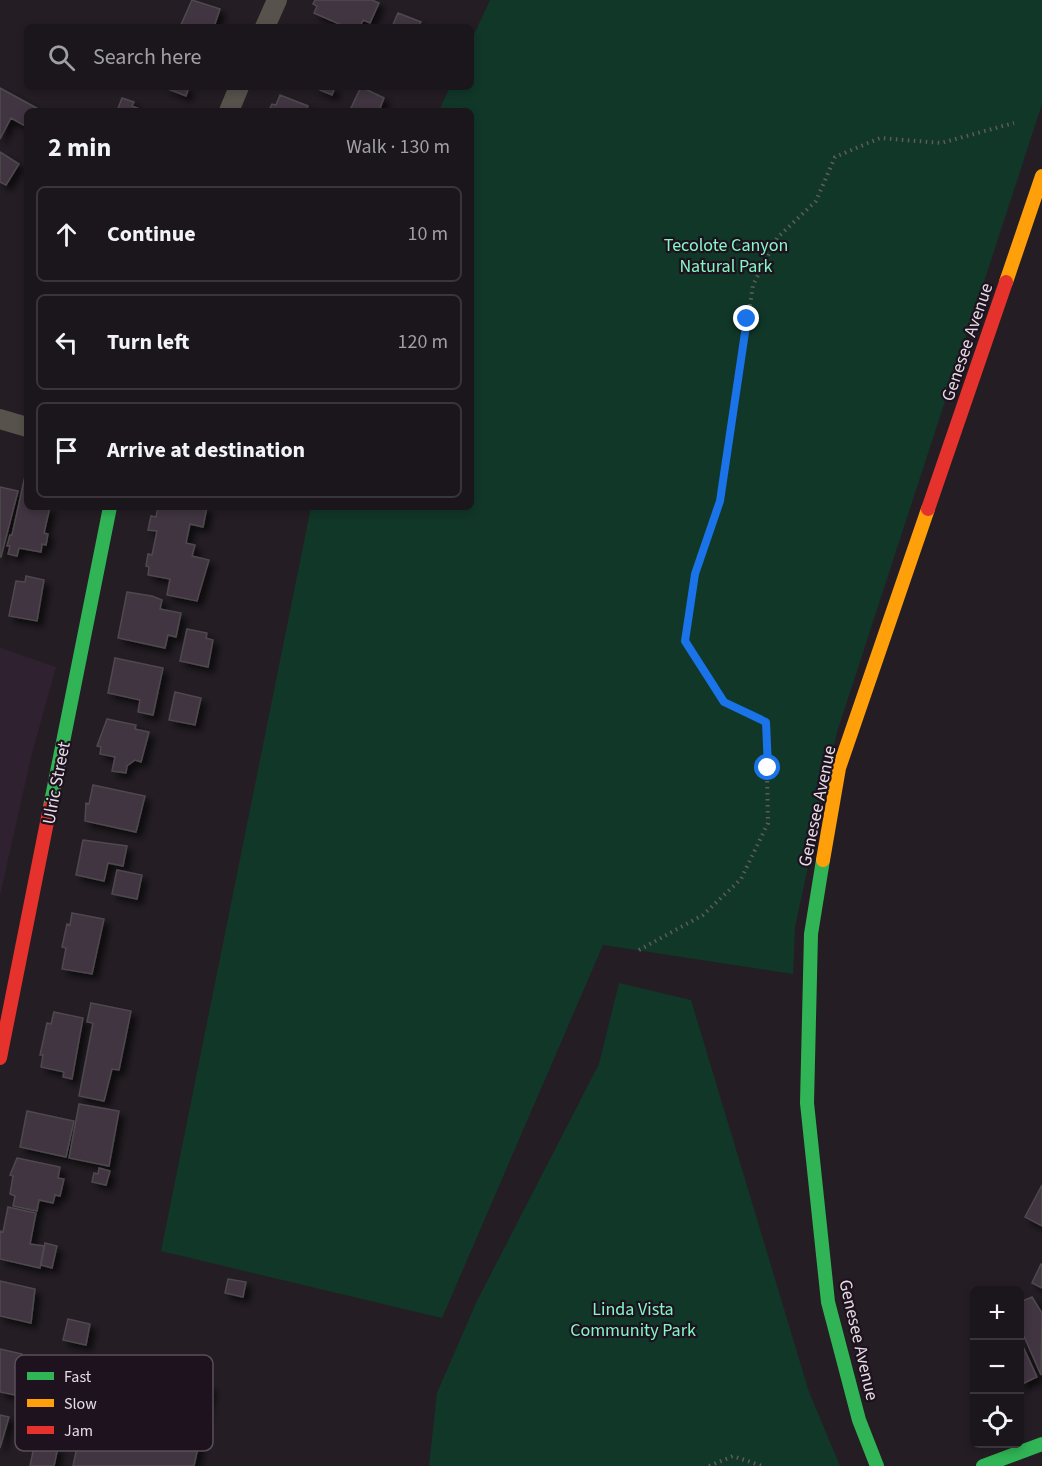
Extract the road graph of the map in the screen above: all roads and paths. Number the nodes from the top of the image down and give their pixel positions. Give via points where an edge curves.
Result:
1 (277, 0) edge
2 (267, 24) edge
3 (238, 90) edge
4 (230, 108) edge
5 (1014, 123) dead end
6 (1042, 176) edge
7 (0, 419) edge
8 (24, 426) edge
9 (109, 510) edge
10 (639, 950) dead end
11 (0, 1058) edge
12 (1042, 1444) edge
13 (709, 1466) edge
14 (762, 1466) edge
15 (877, 1466) edge
16 (983, 1466) edge

1 - 2 street
3 - 4 street
5 - 10 path via 941,143 880,138 835,157 816,201 777,238 753,285 720,501 695,574 685,641 724,702 766,722 768,823 741,879 703,915
6 - 15 main road, Genesee Avenue via 839,768 811,934 807,1103 828,1302 859,1420
7 - 8 street
9 - 11 main road, Ulric Street
12 - 16 main road
13 - 14 path via 733,1456

